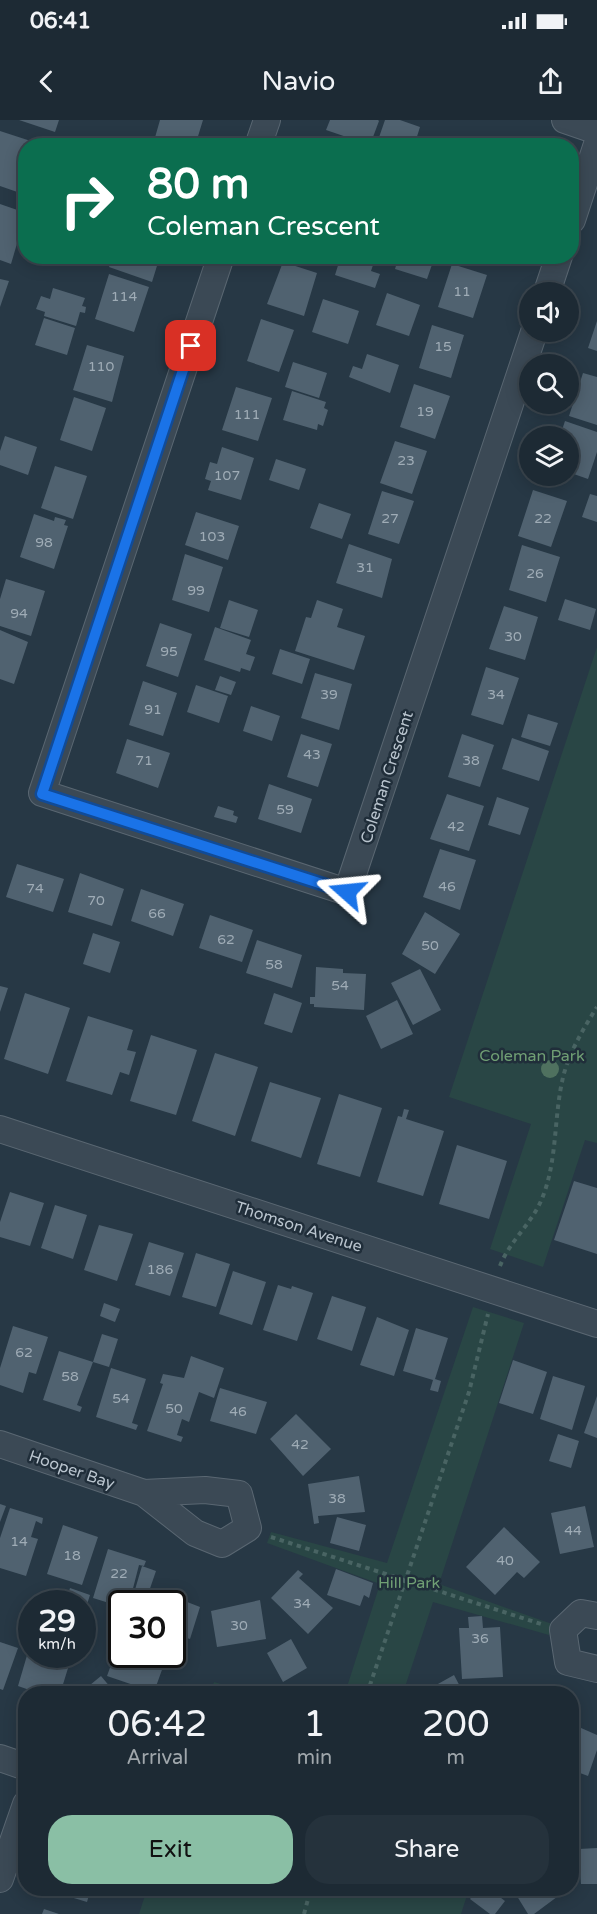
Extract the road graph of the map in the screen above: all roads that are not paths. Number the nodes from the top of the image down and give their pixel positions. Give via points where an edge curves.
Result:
1 (267, 120) edge
2 (565, 120) edge
3 (597, 131) edge
4 (261, 138) edge
5 (597, 144) edge
6 (579, 199) edge
7 (218, 264) edge
8 (556, 264) edge
9 (550, 282) edge
10 (531, 342) edge
11 (0, 1129) edge
12 (597, 1324) edge
13 (0, 1444) edge
14 (144, 1493) junction
15 (597, 1616) edge
16 (597, 1669) edge
17 (0, 1758) edge
18 (18, 1764) edge
19 (18, 1827) edge
20 (0, 1879) edge

1 - 4 street
2 - 3 street
5 - 6 street
7 - 10 street, Coleman Crescent via 42,794 347,892
8 - 9 street
11 - 12 street, Thomson Avenue
13 - 14 street, Hooper Bay
14 - 14 street, Hooper Bay via 195,1533 222,1544 248,1528 239,1494 205,1490
15 - 16 street via 581,1613 563,1630 568,1662
17 - 18 street
19 - 20 street

